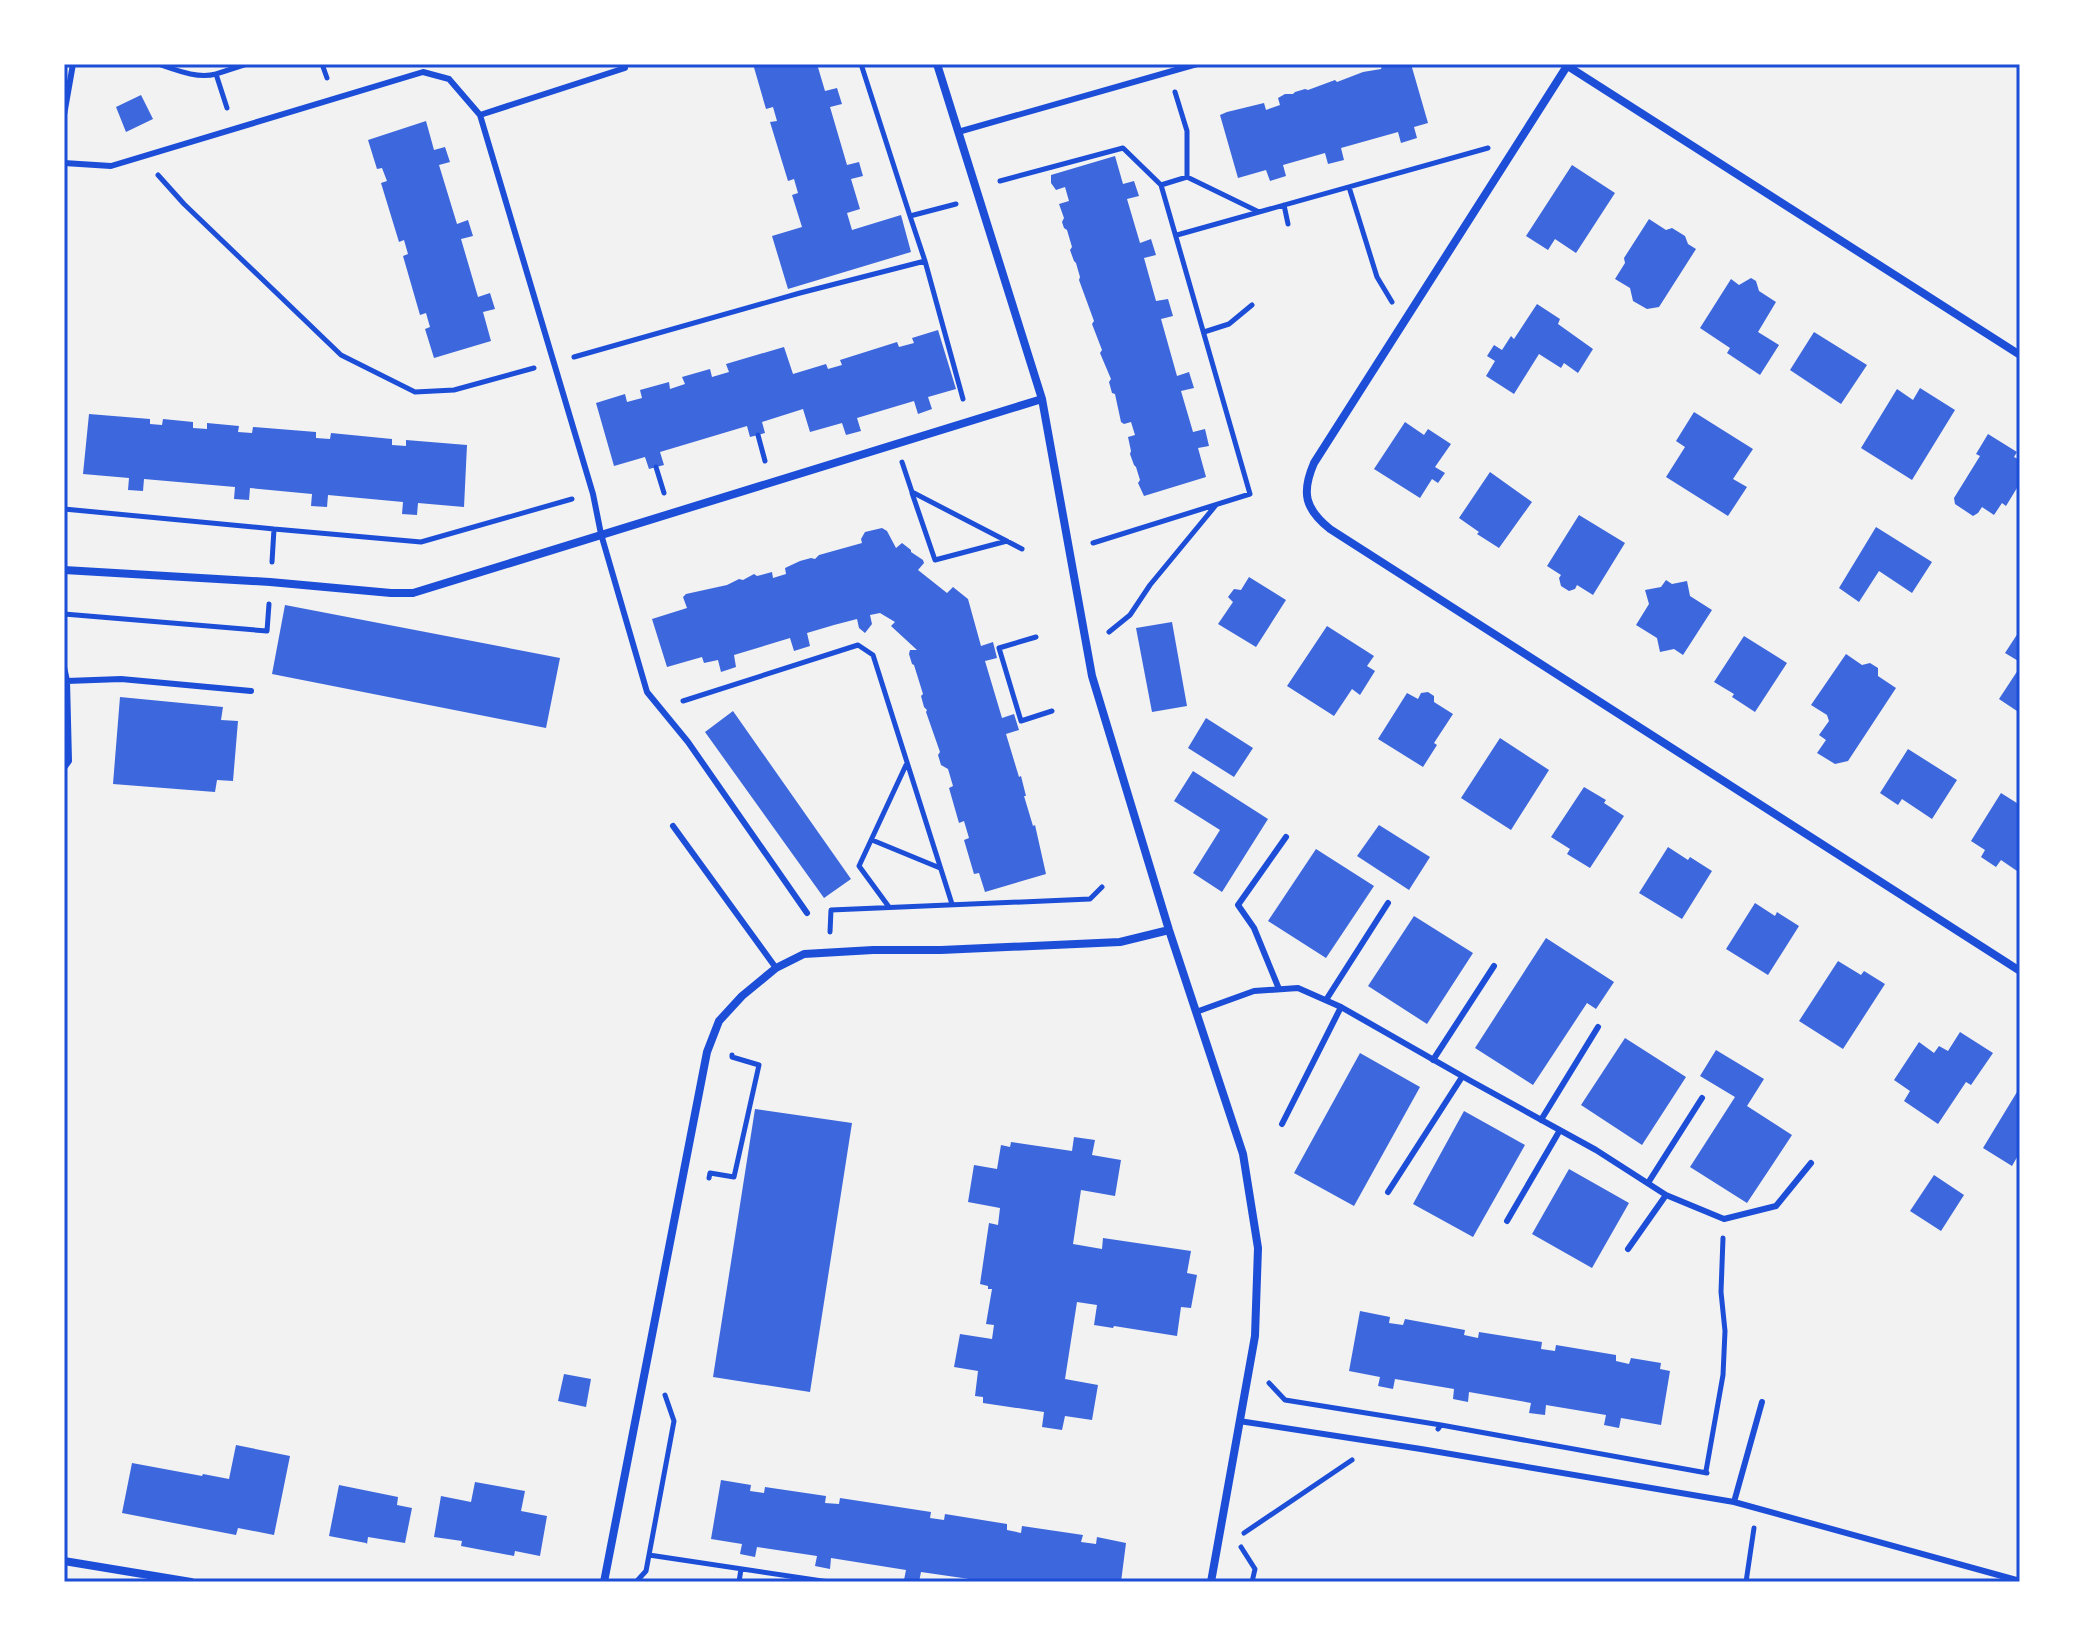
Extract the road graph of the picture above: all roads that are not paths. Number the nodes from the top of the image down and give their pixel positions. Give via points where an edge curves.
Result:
1 (73, 64) edge
2 (937, 64) edge
3 (1197, 64) edge
4 (1566, 65) edge
5 (625, 68) dead end
6 (64, 115) edge
7 (480, 115) junction
8 (958, 132) junction
9 (64, 163) edge
10 (2020, 355) edge
11 (1042, 399) junction
12 (601, 534) junction
13 (64, 570) edge
14 (64, 667) edge
15 (67, 681) junction
16 (251, 691) dead end
17 (64, 768) edge
18 (673, 826) dead end
19 (1286, 837) dead end
20 (1388, 903) dead end
21 (807, 913) dead end
22 (1169, 930) junction
23 (1494, 966) dead end
24 (776, 968) junction
25 (2020, 971) edge
26 (1279, 989) junction
27 (1326, 1000) junction
28 (1341, 1007) junction
29 (1196, 1012) junction
30 (1598, 1027) dead end
31 (1433, 1060) junction
32 (1462, 1077) junction
33 (1702, 1098) dead end
34 (1541, 1120) junction
35 (1282, 1124) dead end
36 (1560, 1130) junction
37 (1811, 1163) dead end
38 (1648, 1183) junction
39 (1388, 1192) dead end
40 (1666, 1195) junction
41 (1507, 1221) dead end
42 (1628, 1249) dead end
43 (1762, 1402) dead end
44 (1239, 1421) junction
45 (1734, 1502) junction
46 (64, 1561) edge
47 (2020, 1581) edge
48 (191, 1582) edge
49 (604, 1582) edge
50 (1211, 1582) edge

1 - 6 lane
2 - 8 street
3 - 8 lane
4 - 10 street
4 - 25 street via 1314,463 1306,489 1309,506 1330,529
5 - 7 lane
7 - 9 lane via 449,79 423,72 111,166
7 - 12 lane
8 - 11 street
11 - 12 street
11 - 22 street via 1092,676
12 - 13 street via 413,593
12 - 21 lane via 647,692
14 - 15 lane
15 - 16 lane via 121,679
15 - 17 lane via 69,761
18 - 24 lane
19 - 26 lane via 1238,905 1254,928
20 - 27 lane
22 - 24 street via 1120,942 804,954
22 - 29 street
23 - 31 lane
24 - 49 street via 719,1021 707,1052
26 - 27 lane via 1298,988
26 - 29 lane via 1254,991
27 - 28 lane
28 - 31 lane
28 - 35 lane
29 - 44 street via 1243,1154 1258,1248 1255,1336
30 - 34 lane
31 - 32 lane
32 - 34 lane
32 - 39 lane
33 - 38 lane
34 - 36 lane
36 - 38 lane
36 - 41 lane
37 - 40 lane via 1776,1206 1724,1219
38 - 40 lane
40 - 42 lane
43 - 45 lane
44 - 45 lane
44 - 50 street
45 - 47 lane
46 - 48 street

